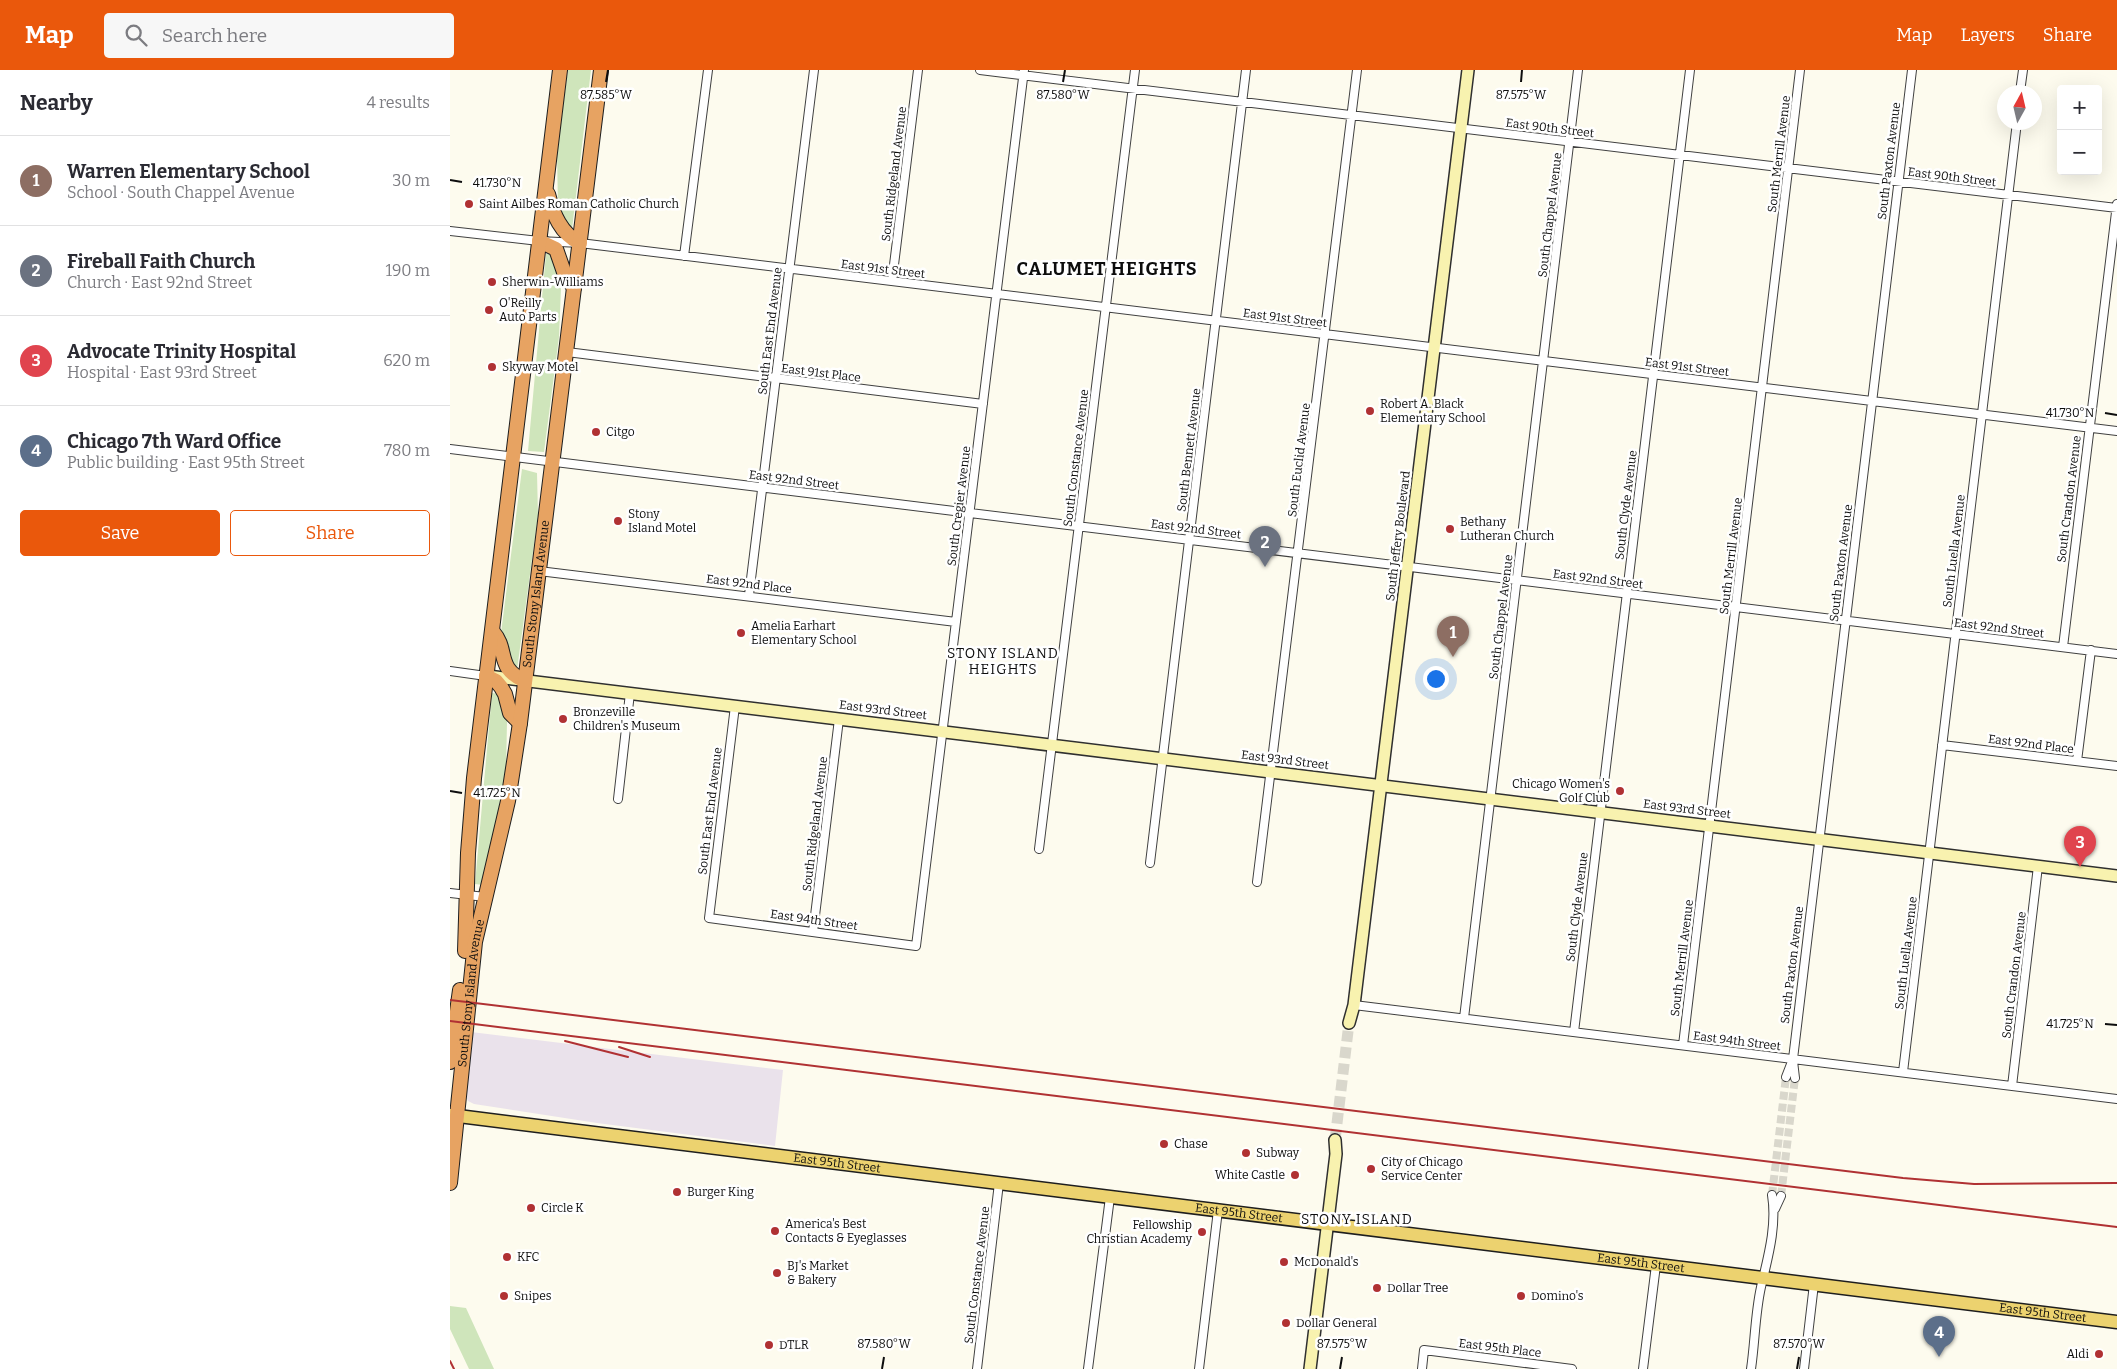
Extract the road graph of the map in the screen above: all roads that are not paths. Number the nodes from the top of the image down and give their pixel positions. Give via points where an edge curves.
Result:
1 (560, 70) edge
2 (601, 70) edge
3 (708, 70) edge
4 (814, 70) edge
5 (918, 70) edge
6 (980, 70) edge
7 (1135, 70) edge
8 (1246, 70) edge
9 (1357, 70) edge
10 (1468, 70) edge
11 (1578, 70) edge
12 (1690, 70) edge
13 (1800, 70) edge
14 (1912, 70) edge
15 (2023, 70) edge
16 (1024, 73) edge
17 (2021, 85) edge
18 (1132, 88) junction
19 (1242, 102) junction
20 (1352, 115) junction
21 (1461, 128) junction
22 (2016, 130) edge
23 (1570, 142) junction
24 (1680, 155) junction
25 (1788, 168) junction
26 (1898, 182) junction
27 (546, 186) junction
28 (2008, 195) junction
29 (2117, 204) edge
30 (2117, 208) edge
31 (450, 231) edge
32 (539, 241) junction
33 (580, 243) junction
34 (684, 256) junction
35 (789, 269) junction
36 (892, 281) junction
37 (574, 288) junction
38 (997, 294) junction
39 (1106, 308) junction
40 (1216, 321) junction
41 (1325, 334) junction
42 (1434, 348) junction
43 (566, 352) junction
44 (1543, 361) junction
45 (1653, 374) junction
46 (776, 378) junction
47 (1762, 388) junction
48 (1872, 401) junction
49 (983, 404) junction
50 (1982, 414) junction
51 (2090, 428) junction
52 (2117, 431) edge
53 (450, 449) edge
54 (513, 457) junction
55 (553, 462) junction
56 (762, 487) junction
57 (970, 513) junction
58 (1079, 526) junction
59 (1189, 540) junction
60 (1299, 553) junction
61 (1408, 567) junction
62 (539, 570) junction
63 (1517, 580) junction
64 (1627, 593) junction
65 (749, 595) junction
66 (1736, 607) junction
67 (1845, 620) junction
68 (956, 622) junction
69 (492, 632) junction
70 (1955, 634) junction
71 (2062, 647) junction
72 (2091, 650) junction
73 (2117, 654) edge
74 (450, 671) edge
75 (486, 676) junction
76 (525, 680) junction
77 (630, 694) junction
78 (735, 706) junction
79 (839, 719) junction
80 (520, 723) junction
81 (943, 732) junction
82 (1052, 745) junction
83 (1942, 745) junction
84 (1163, 758) junction
85 (2077, 761) junction
86 (2117, 766) edge
87 (1272, 772) junction
88 (1382, 785) junction
89 (618, 799) dead end
90 (1491, 799) junction
91 (1600, 812) junction
92 (1710, 826) junction
93 (1819, 839) junction
94 (1040, 849) dead end
95 (1929, 853) junction
96 (1150, 863) dead end
97 (2038, 866) junction
98 (2117, 876) edge
99 (1258, 882) dead end
100 (450, 893) edge
101 (466, 894) junction
102 (485, 897) junction
103 (708, 918) joint
104 (813, 932) junction
105 (916, 946) joint
106 (1354, 1005) junction
107 (1464, 1018) junction
108 (1352, 1024) tunnel mouth
109 (1574, 1032) junction
110 (1683, 1045) junction
111 (1793, 1059) junction
112 (450, 1062) edge
113 (1903, 1072) junction
114 (1790, 1077) tunnel mouth
115 (2012, 1086) junction
116 (2117, 1099) edge
117 (454, 1115) edge
118 (1338, 1140) tunnel mouth
119 (450, 1183) edge
120 (999, 1183) junction
121 (1777, 1196) tunnel mouth
122 (1110, 1197) junction
123 (1218, 1210) junction
124 (1327, 1224) junction
125 (1656, 1265) junction
126 (1764, 1278) junction
127 (1814, 1284) junction
128 (2117, 1322) edge
129 (977, 1369) edge
130 (1088, 1369) edge
131 (1199, 1369) edge
132 (1310, 1369) edge
133 (1422, 1369) edge
134 (1572, 1369) edge
135 (1643, 1369) edge
136 (1751, 1369) edge
137 (1804, 1369) edge

1 - 27 highway, South Stony Island Avenue
2 - 33 highway, South Stony Island Avenue
3 - 34 street
4 - 35 street, South East End Avenue
5 - 36 street, South Ridgeland Avenue
6 - 16 street, East 90th Street
7 - 18 street, South Constance Avenue
8 - 19 street, South Bennett Avenue
9 - 20 street, South Euclid Avenue
10 - 21 street, South Jeffery Boulevard
11 - 23 street, South Chappel Avenue
12 - 24 street, South Clyde Avenue
13 - 25 street, South Merrill Avenue
14 - 26 street, South Paxton Avenue
15 - 17 street
16 - 18 street, East 90th Street
16 - 38 street, South Cregier Avenue
18 - 19 street, East 90th Street
18 - 39 street, South Constance Avenue
19 - 20 street, East 90th Street
19 - 40 street, South Bennett Avenue
20 - 21 street, East 90th Street
20 - 41 street, South Euclid Avenue
21 - 23 street, East 90th Street
21 - 42 street, South Jeffery Boulevard
22 - 28 street, South Luella Avenue
23 - 24 street, East 90th Street
23 - 44 street, South Chappel Avenue
24 - 25 street, East 90th Street
24 - 45 street, South Clyde Avenue
25 - 26 street, East 90th Street
25 - 47 street, South Merrill Avenue
26 - 28 street, East 90th Street
26 - 48 street, South Paxton Avenue
27 - 32 highway, South Stony Island Avenue
27 - 33 highway via 561,227
28 - 30 street, East 90th Street
28 - 50 street, South Luella Avenue
29 - 30 street, South Crandon Avenue
30 - 51 street, South Crandon Avenue
31 - 32 street, East 91st Street
32 - 33 street, East 91st Street
32 - 37 highway via 556,250
32 - 54 highway, South Stony Island Avenue
33 - 34 street, East 91st Street
33 - 37 highway, South Stony Island Avenue
34 - 35 street, East 91st Street
35 - 36 street, East 91st Street
35 - 46 street, South East End Avenue
36 - 38 street, East 91st Street
37 - 43 highway, South Stony Island Avenue
38 - 39 street, East 91st Street
38 - 49 street, South Cregier Avenue
39 - 40 street, East 91st Street
39 - 58 street, South Constance Avenue
40 - 41 street, East 91st Street
40 - 59 street, South Bennett Avenue
41 - 42 street, East 91st Street
41 - 60 street, South Euclid Avenue
42 - 44 street, East 91st Street
42 - 61 street, South Jeffery Boulevard
43 - 46 street, East 91st Place
43 - 55 highway, South Stony Island Avenue
44 - 45 street, East 91st Street
44 - 63 street, South Chappel Avenue
45 - 47 street, East 91st Street
45 - 64 street, South Clyde Avenue
46 - 49 street, East 91st Place
46 - 56 street, South East End Avenue
47 - 48 street, East 91st Street
47 - 66 street, South Merrill Avenue
48 - 50 street, East 91st Street
48 - 67 street, South Paxton Avenue
49 - 57 street, South Cregier Avenue
50 - 51 street, East 91st Street
50 - 70 street, South Luella Avenue
51 - 52 street, East 91st Street
51 - 71 street, South Crandon Avenue
53 - 54 street, East 92nd Street
54 - 55 street, East 92nd Street
54 - 69 highway, South Stony Island Avenue
55 - 56 street, East 92nd Street
55 - 62 highway, South Stony Island Avenue
56 - 57 street, East 92nd Street
56 - 65 street, South East End Avenue
57 - 58 street, East 92nd Street
57 - 68 street, South Cregier Avenue
58 - 59 street, East 92nd Street
58 - 82 street, South Constance Avenue
59 - 60 street, East 92nd Street
59 - 84 street, South Bennett Avenue
60 - 61 street, East 92nd Street
60 - 87 street, South Euclid Avenue
61 - 63 street, East 92nd Street
61 - 88 street, South Jeffery Boulevard
62 - 65 street, East 92nd Place
62 - 76 highway, South Stony Island Avenue
63 - 64 street, East 92nd Street
63 - 90 street, South Chappel Avenue
64 - 66 street, East 92nd Street
64 - 91 street, South Clyde Avenue
65 - 68 street, East 92nd Place
66 - 67 street, East 92nd Street
66 - 92 street, South Merrill Avenue
67 - 70 street, East 92nd Street
67 - 93 street, South Paxton Avenue
68 - 81 street, South Cregier Avenue
69 - 75 highway, South Stony Island Avenue
69 - 76 highway via 499,639 509,670
70 - 71 street, East 92nd Street
70 - 83 street, South Luella Avenue
71 - 72 street, East 92nd Street
72 - 73 street, East 92nd Street
72 - 85 street
74 - 75 street, East 93rd Street
75 - 76 street, East 93rd Street
75 - 80 highway via 501,687 510,713
75 - 101 highway, South Stony Island Avenue via 470,808
76 - 77 street, East 93rd Street
76 - 80 highway, South Stony Island Avenue
77 - 78 street, East 93rd Street
77 - 89 street
78 - 79 street, East 93rd Street
78 - 103 street, South East End Avenue
79 - 81 street, East 93rd Street
79 - 104 street, South Ridgeland Avenue
80 - 102 highway, South Stony Island Avenue via 508,798
81 - 82 street, East 93rd Street
81 - 105 street, South Cregier Avenue
82 - 84 street, East 93rd Street
82 - 94 street, South Constance Avenue
83 - 85 street, East 92nd Place
83 - 95 street, South Luella Avenue
84 - 87 street, East 93rd Street
84 - 96 street, South Bennett Avenue
85 - 86 street, East 92nd Place
87 - 88 street, East 93rd Street
87 - 99 street, South Euclid Avenue
88 - 90 street, East 93rd Street
88 - 106 street, South Jeffery Boulevard
90 - 91 street, East 93rd Street
90 - 107 street, South Chappel Avenue
91 - 92 street, East 93rd Street
91 - 109 street, South Clyde Avenue
92 - 93 street, East 93rd Street
92 - 110 street, South Merrill Avenue
93 - 95 street, East 93rd Street
93 - 111 street, South Paxton Avenue
95 - 97 street, East 93rd Street
95 - 113 street, South Luella Avenue
97 - 98 street, East 93rd Street
97 - 115 street, South Crandon Avenue
100 - 101 street
101 - 102 street
101 - 112 highway, South Stony Island Avenue via 467,938
102 - 117 highway, South Stony Island Avenue via 474,942
103 - 104 street, East 94th Street
104 - 105 street, East 94th Street
106 - 107 street, East 94th Street
106 - 108 street, South Jeffery Boulevard
107 - 109 street, East 94th Street
109 - 110 street, East 94th Street
110 - 111 street, East 94th Street
111 - 113 street, East 94th Street
111 - 114 street, South Paxton Avenue
113 - 115 street, East 94th Street
115 - 116 street, East 94th Street
117 - 119 highway, South Stony Island Avenue
117 - 120 main road, East 95th Street
118 - 124 street
120 - 122 main road, East 95th Street
120 - 129 street, South Constance Avenue
121 - 126 street
122 - 123 main road, East 95th Street
122 - 130 street
123 - 124 main road, East 95th Street
123 - 131 street
124 - 125 main road, East 95th Street
124 - 132 street
125 - 126 main road, East 95th Street
125 - 135 street
126 - 127 main road, East 95th Street
126 - 136 street
127 - 128 main road, East 95th Street
127 - 137 street
133 - 134 street, East 95th Place via 1424,1350

